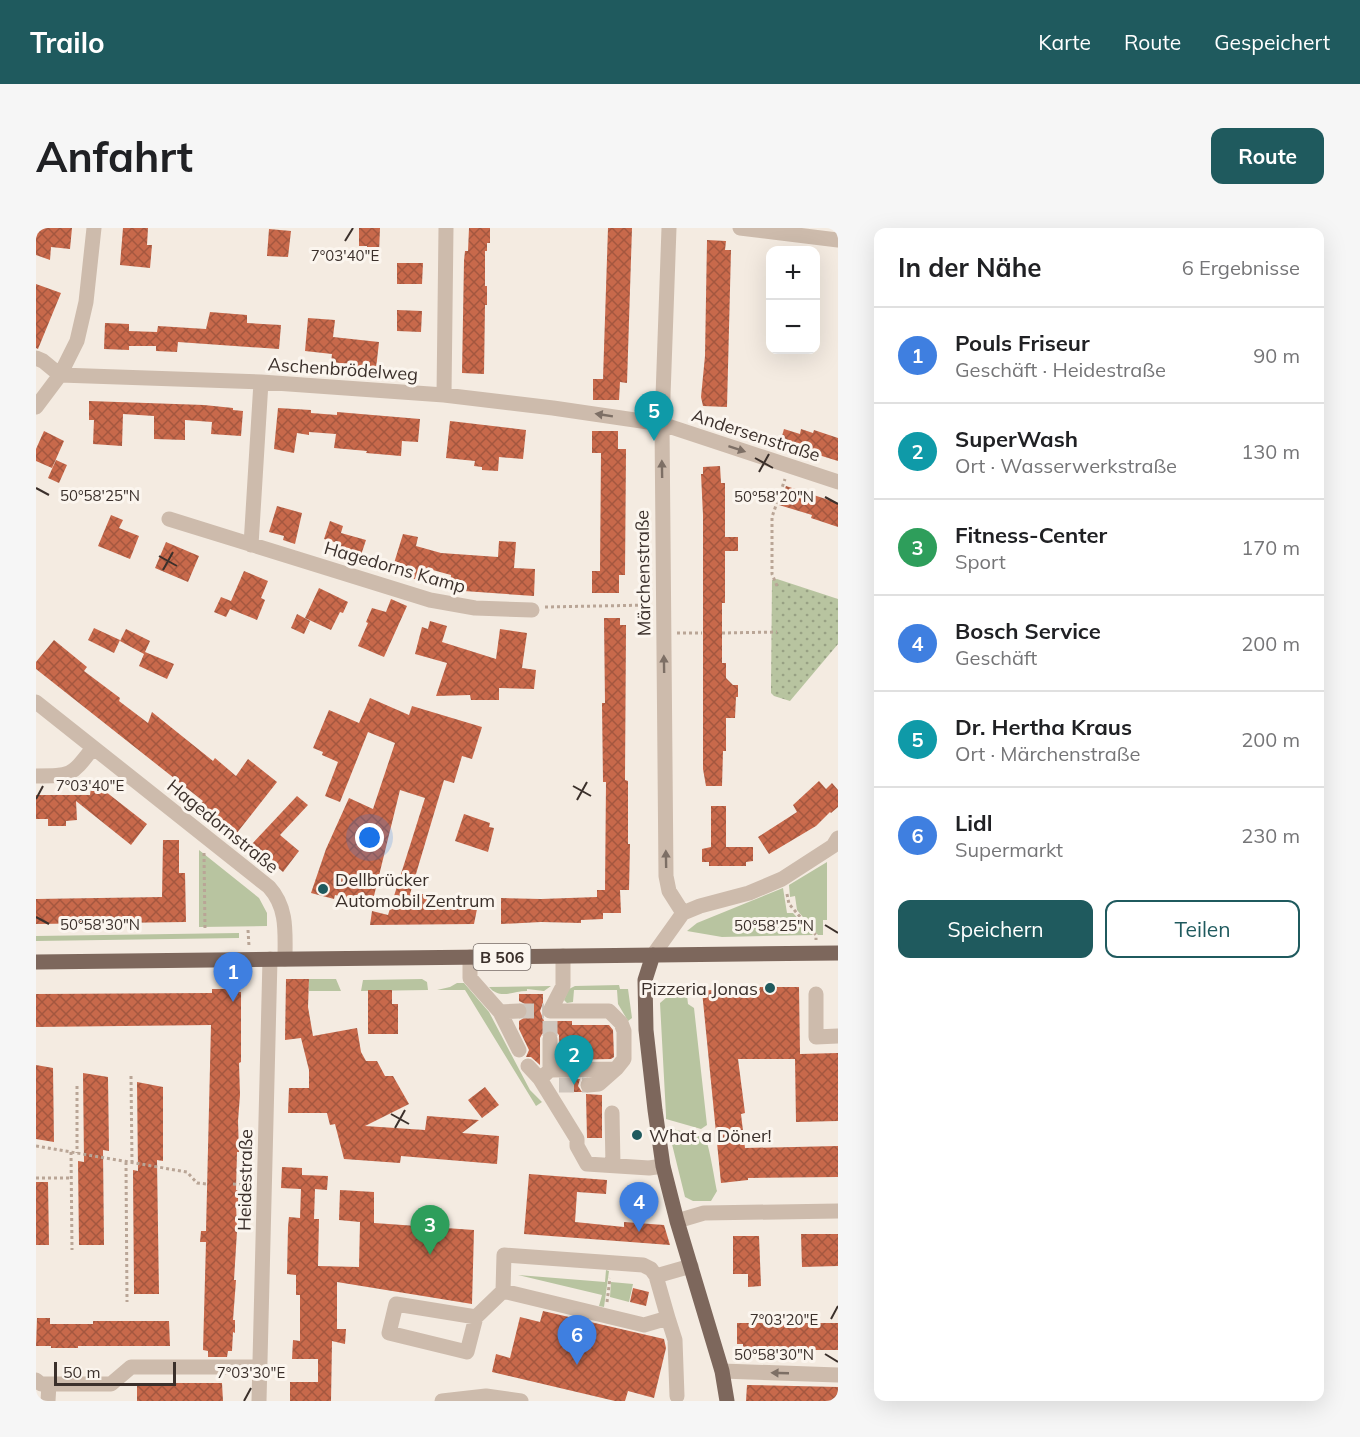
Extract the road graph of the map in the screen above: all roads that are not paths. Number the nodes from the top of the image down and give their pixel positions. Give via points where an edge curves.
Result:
1 (94, 228) edge
2 (446, 228) edge
3 (669, 228) edge
4 (740, 228) edge
5 (838, 240) edge
6 (36, 358) edge
7 (60, 375) junction
8 (261, 382) junction
9 (444, 395) junction
10 (36, 407) edge
11 (662, 424) junction
12 (838, 482) edge
13 (169, 519) dead end
14 (251, 544) junction
15 (532, 610) road end
16 (36, 702) edge
17 (93, 748) junction
18 (36, 776) edge
19 (838, 838) edge
20 (683, 913) junction
21 (838, 953) edge
22 (653, 955) junction
23 (563, 956) junction
24 (470, 957) junction
25 (278, 959) junction
26 (36, 962) edge
27 (816, 994) dead end
28 (519, 1011) tunnel mouth
29 (500, 1012) junction
30 (646, 1030) junction
31 (624, 1031) junction
32 (838, 1036) edge
33 (550, 1039) tunnel mouth
34 (519, 1050) dead end
35 (528, 1066) dead end
36 (616, 1069) junction
37 (549, 1080) junction
38 (588, 1085) tunnel mouth
39 (612, 1113) dead end
40 (613, 1166) junction
41 (663, 1166) junction
42 (838, 1211) edge
43 (677, 1221) junction
44 (691, 1266) junction
45 (656, 1276) junction
46 (503, 1291) junction
47 (476, 1317) junction
48 (668, 1318) junction
49 (260, 1367) junction
50 (722, 1371) junction
51 (838, 1375) edge
52 (42, 1382) edge
53 (677, 1396) dead end
54 (48, 1401) edge
55 (259, 1401) edge
56 (442, 1401) edge
57 (521, 1401) edge
58 (727, 1401) edge

1 - 7 street via 84,312 77,341
2 - 9 street
3 - 11 street, Märchenstraße
4 - 5 street
6 - 7 street
7 - 8 street, Aschenbrödelweg
7 - 10 street
8 - 9 street, Aschenbrödelweg
8 - 14 street
11 -> 9 street, Aschenbrödelweg
11 -> 12 street, Andersenstraße
20 -> 11 street, Märchenstraße via 669,891 666,876
13 - 14 street, Hagedorns Kamp
14 - 15 street, Hagedorns Kamp via 430,600 475,608
16 - 17 street, Hagedornstraße
17 - 18 street via 72,773
17 - 25 street, Hagedornstraße via 277,896 284,918
19 - 20 street via 833,846 782,879
20 - 22 street
21 - 22 main road, B 506
22 - 23 main road, B 506
22 - 30 main road via 645,980
23 - 24 main road, B 506
23 - 31 street via 563,986 548,1014 609,1011
24 - 25 main road, B 506
24 - 29 street via 470,978
25 - 26 main road, B 506
25 - 49 street, Heidestraße
27 - 32 street via 816,1036
28 - 29 street
29 - 34 street
30 - 31 street
30 - 41 main road
31 - 36 street via 624,1059
33 - 37 street
35 - 37 street
36 - 37 street
36 - 38 street via 599,1084
37 - 40 street via 587,1164
39 - 40 street
40 - 41 street
41 - 43 main road
42 - 43 street via 704,1213
43 - 44 main road
44 - 45 street
44 - 50 main road
45 - 46 street via 643,1265 504,1255
45 - 48 street
46 - 47 street
46 - 48 street via 644,1325
47 - 47 street via 396,1304 389,1334 467,1352
48 - 53 street via 675,1340
49 - 52 street via 131,1367 111,1384
49 - 55 street, Heidestraße
51 -> 50 street
50 - 58 main road
52 - 54 street
56 - 57 street via 486,1396

